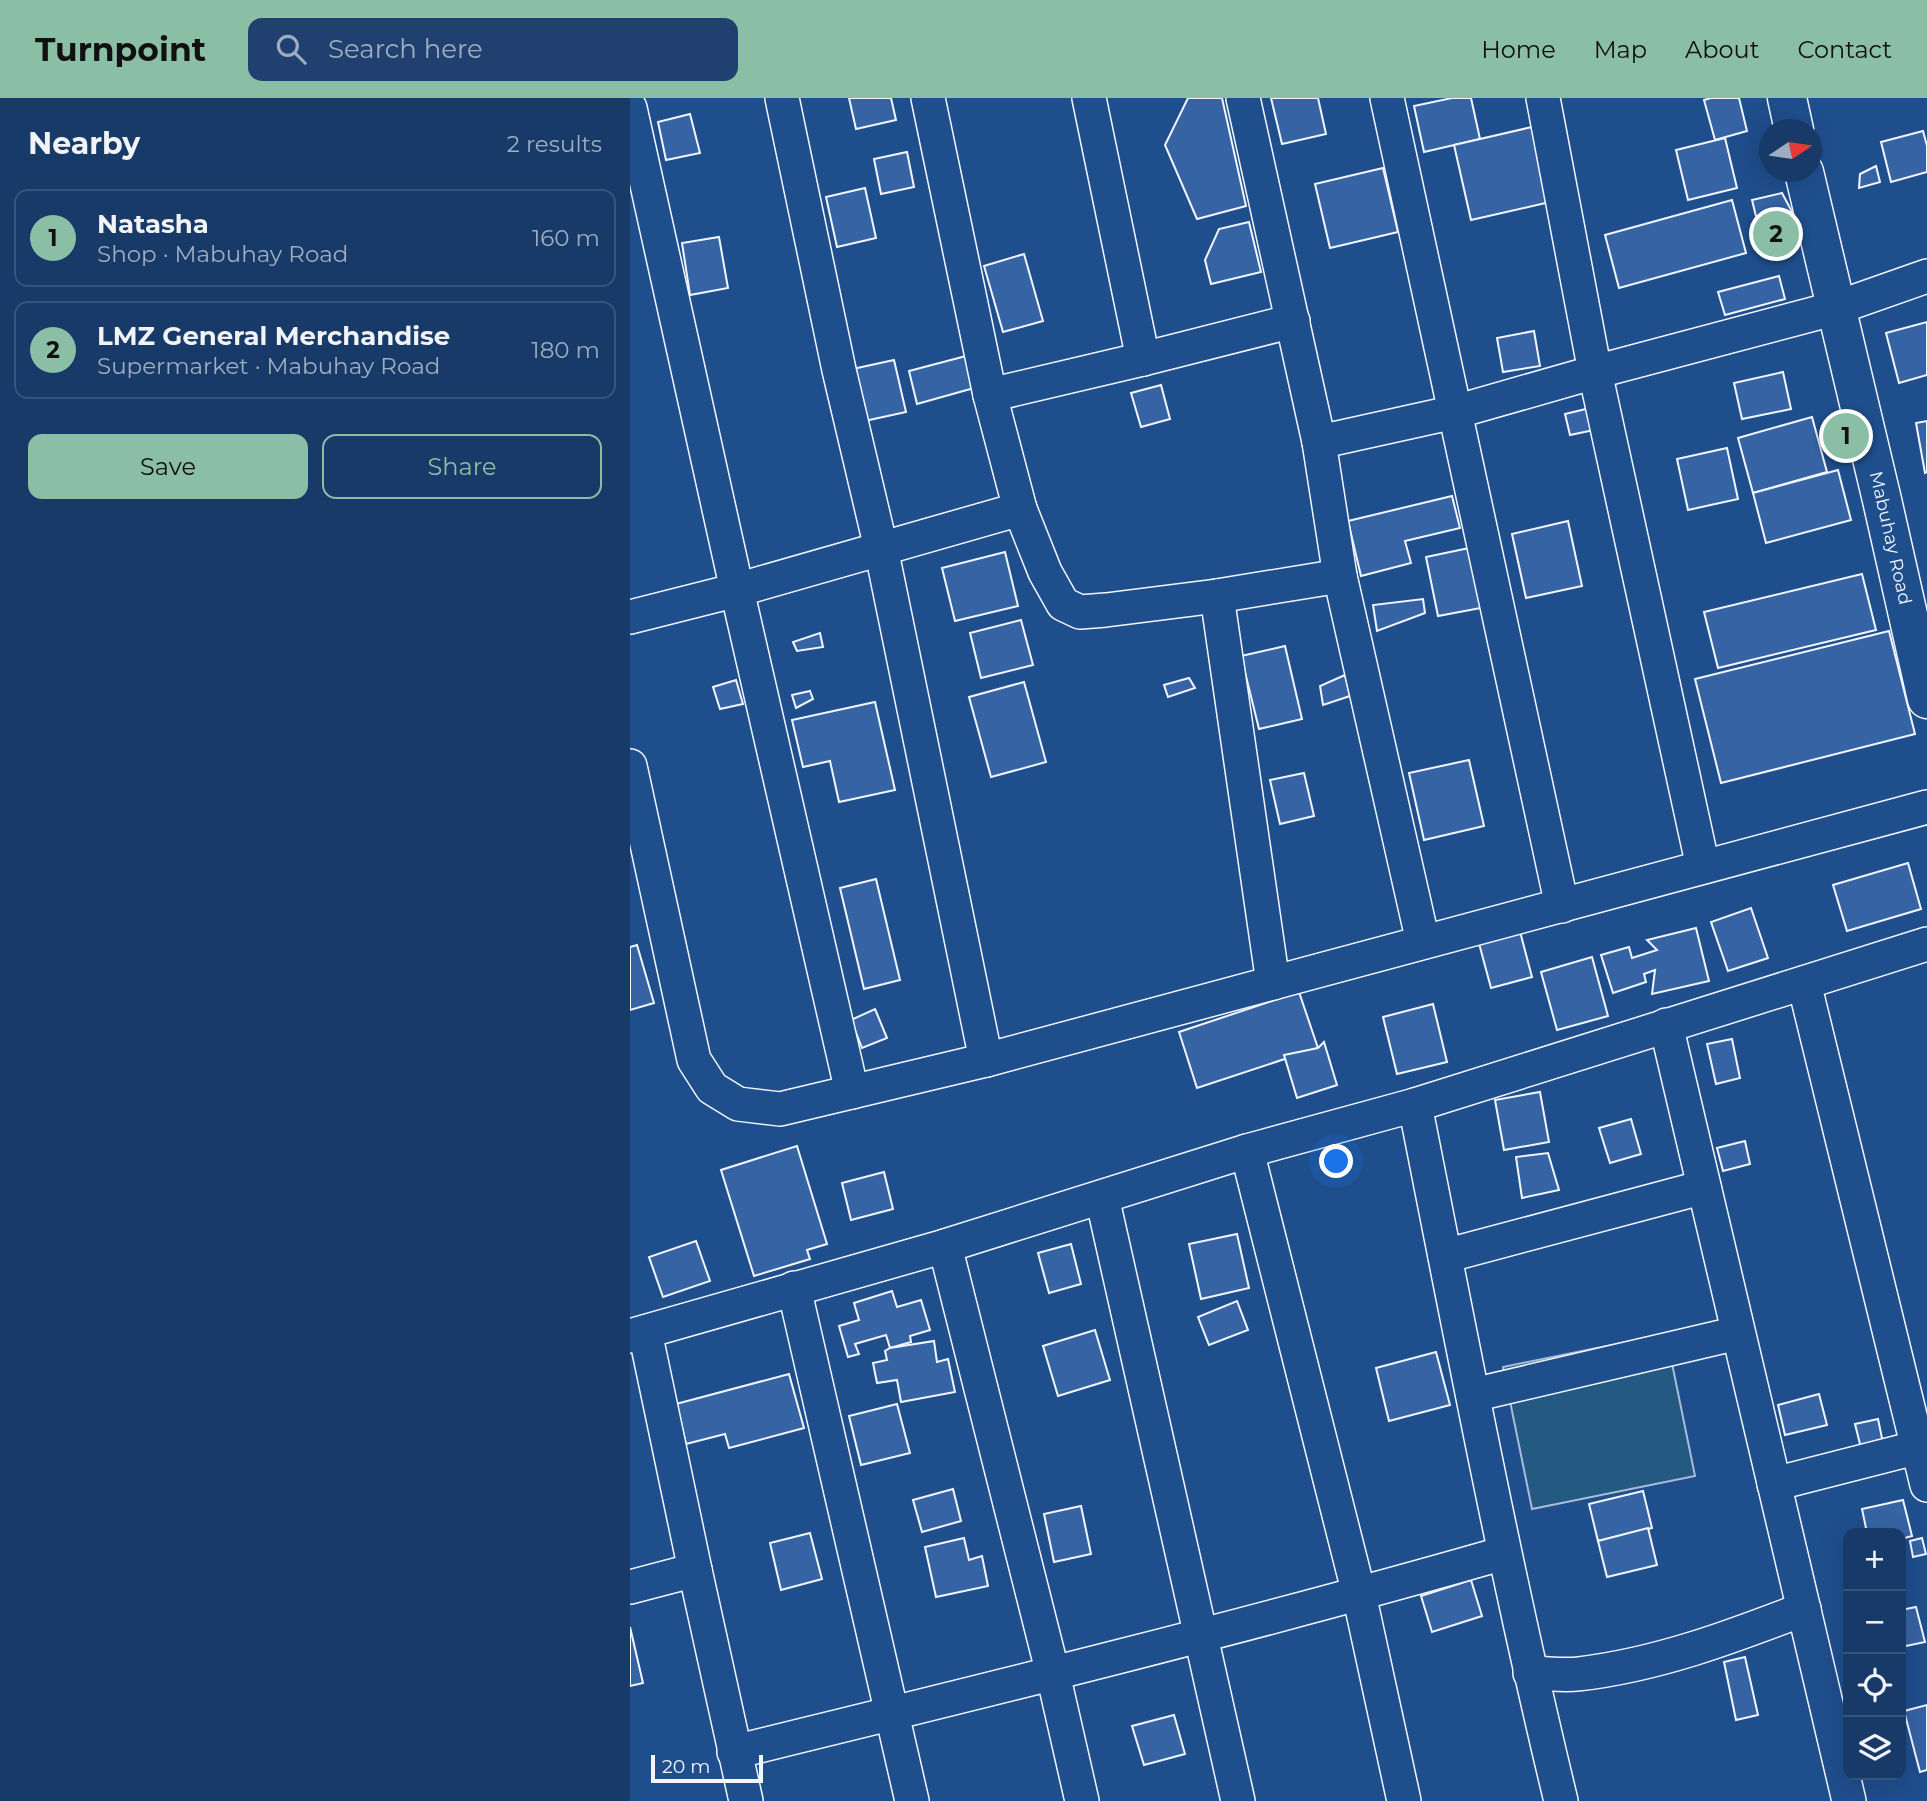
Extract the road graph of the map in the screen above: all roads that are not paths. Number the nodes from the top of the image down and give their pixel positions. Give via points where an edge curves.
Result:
1 (782, 98) edge
2 (928, 98) edge
3 (1089, 98) edge
4 (1243, 98) edge
5 (1387, 98) edge
6 (1543, 98) edge
7 (1787, 98) edge
8 (630, 107) edge
9 (1792, 119) edge
10 (1806, 182) edge
11 (1927, 276) edge
12 (1836, 308) junction
13 (1293, 321) junction
14 (1143, 359) junction
15 (1595, 372) junction
16 (990, 395) junction
17 (1455, 412) junction
18 (1319, 442) junction
19 (1020, 509) junction
20 (881, 548) junction
21 (1340, 576) junction
22 (737, 590) junction
23 (1217, 596) junction
24 (630, 617) edge
25 (1927, 699) edge
26 (630, 766) edge
27 (1927, 807) edge
28 (1703, 867) junction
29 (1562, 906) junction
30 (1423, 942) junction
31 (1927, 944) edge
32 (1273, 983) junction
33 (1804, 983) junction
34 (1666, 1025) junction
35 (986, 1060) junction
36 (852, 1092) junction
37 (1415, 1105) junction
38 (1247, 1150) junction
39 (1704, 1186) junction
40 (1102, 1197) junction
41 (945, 1246) junction
42 (1445, 1256) junction
43 (794, 1288) junction
44 (1738, 1333) junction
45 (638, 1334) edge
46 (1473, 1395) junction
47 (1922, 1446) edge
48 (1774, 1484) junction
49 (1927, 1485) edge
50 (1504, 1553) junction
51 (695, 1570) junction
52 (630, 1587) edge
53 (1359, 1594) junction
54 (1804, 1609) junction
55 (1201, 1635) junction
56 (1530, 1673) junction
57 (1053, 1674) junction
58 (891, 1714) junction
59 (734, 1752) junction
60 (746, 1801) edge
61 (912, 1801) edge
62 (1082, 1801) edge
63 (1238, 1801) edge
64 (1404, 1801) edge
65 (1561, 1801) edge
66 (1849, 1801) edge

1 - 20 street
2 - 16 street
3 - 14 street
4 - 13 street
5 - 17 street
6 - 15 street
7 - 9 street
8 - 22 street
10 - 12 street, Mabuhay Road
11 - 12 street
12 - 15 street
12 - 25 street, Mabuhay Road
13 - 14 street
13 - 18 street
14 - 16 street
15 - 17 street
15 - 28 street
16 - 19 street
17 - 18 street
17 - 29 street
18 - 21 street
19 - 20 street
19 - 23 street via 1063,604 1080,612
20 - 22 street
20 - 35 street
21 - 23 street
21 - 30 street
22 - 24 street
22 - 36 street
23 - 32 street
26 - 36 street via 694,1059 712,1088 738,1104 780,1109
27 - 28 street
28 - 29 street
29 - 30 street
30 - 32 street
31 - 33 street
32 - 35 street
33 - 34 street
33 - 47 street
34 - 37 street
34 - 39 street
35 - 36 street
37 - 38 street
37 - 42 street
38 - 40 street
38 - 53 street
39 - 42 street
39 - 44 street
40 - 41 street
40 - 55 street
41 - 43 street
41 - 57 street
42 - 46 street
43 - 45 street
43 - 58 street
44 - 46 street
44 - 48 street
45 - 51 street
46 - 50 street
47 - 48 street
47 - 49 street
48 - 54 street
50 - 53 street
50 - 56 street
51 - 52 street
51 - 59 street
53 - 55 street
53 - 64 street
54 - 56 street via 1643,1663 1576,1674
54 - 66 street
55 - 57 street
55 - 63 street
56 - 65 street
57 - 58 street
57 - 62 street
58 - 59 street
58 - 61 street
59 - 60 street

